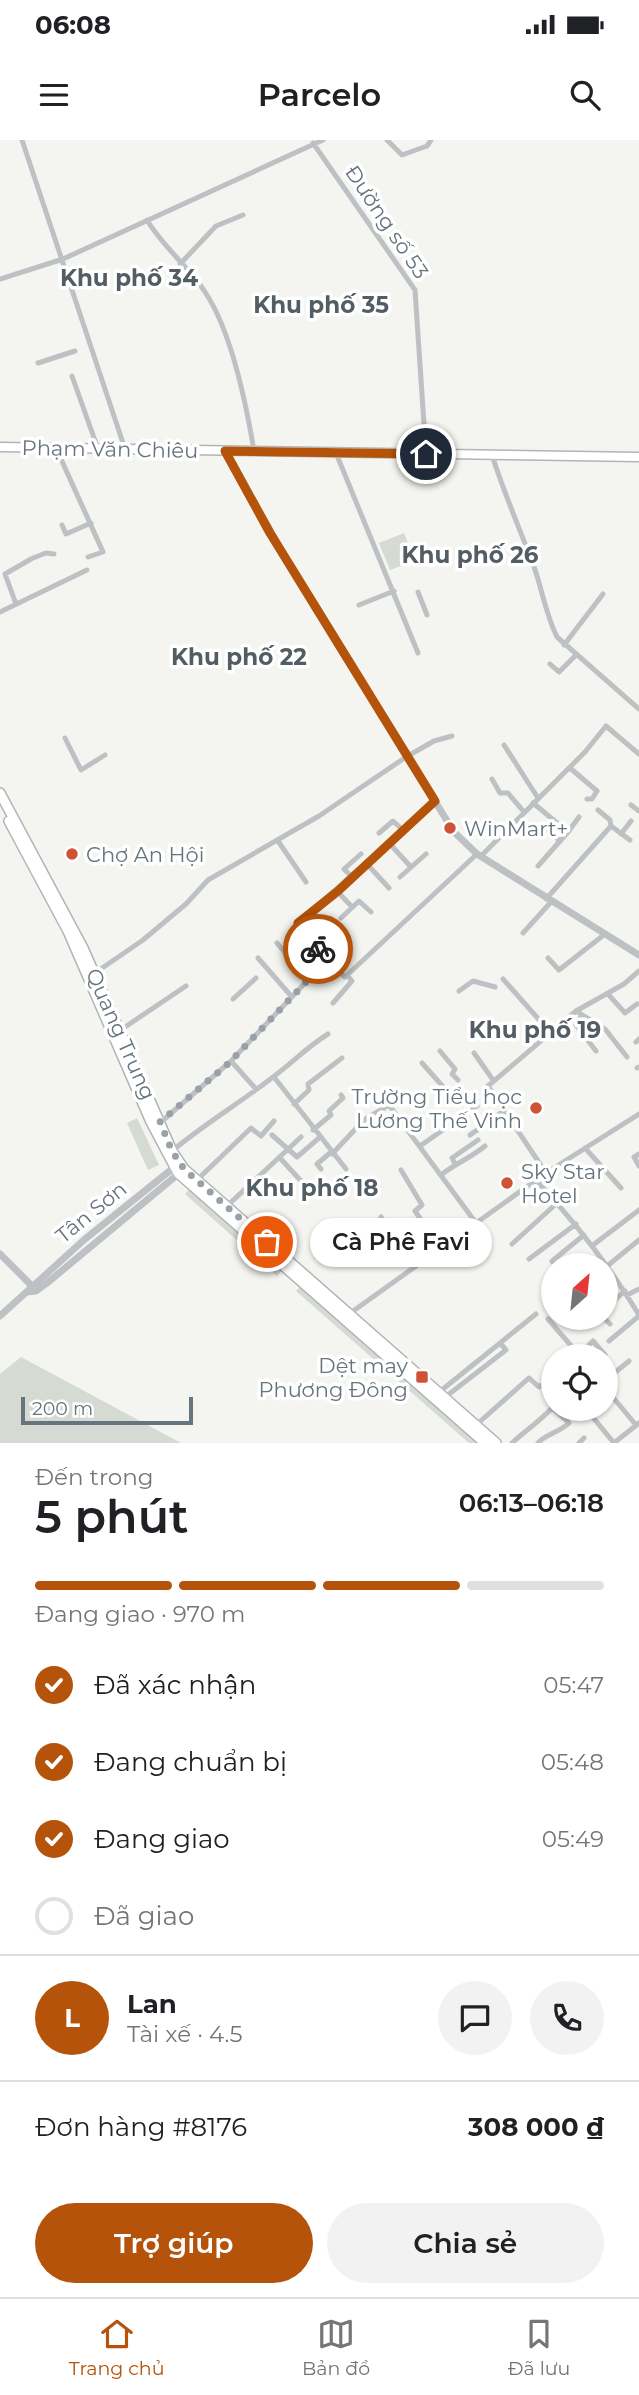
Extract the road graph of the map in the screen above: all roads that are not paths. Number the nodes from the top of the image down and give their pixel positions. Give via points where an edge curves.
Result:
1 (22, 140) edge
2 (323, 140) edge
3 (387, 140) edge
4 (430, 140) edge
5 (313, 142) edge
6 (243, 215) dead end
7 (147, 220) junction
8 (62, 259) junction
9 (180, 264) junction
10 (0, 279) edge
11 (75, 351) dead end
12 (38, 363) dead end
13 (72, 376) dead end
14 (0, 447) edge
15 (56, 448) junction
16 (98, 449) junction
17 (125, 449) junction
18 (225, 451) junction
19 (254, 451) junction
20 (336, 453) junction
21 (426, 454) junction
22 (492, 455) junction
23 (639, 457) edge
24 (91, 523) junction
25 (62, 525) dead end
26 (54, 554) dead end
27 (88, 558) dead end
28 (87, 570) dead end
29 (394, 591) junction
30 (418, 592) dead end
31 (603, 594) dead end
32 (16, 604) junction
33 (359, 605) dead end
34 (0, 612) edge
35 (427, 615) dead end
36 (564, 645) junction
37 (418, 653) dead end
38 (575, 656) junction
39 (550, 664) dead end
40 (639, 709) edge
41 (452, 736) dead end
42 (65, 738) dead end
43 (504, 745) dead end
44 (639, 754) edge
45 (105, 755) dead end
46 (406, 757) junction
47 (570, 768) junction
48 (492, 779) dead end
49 (0, 793) edge
50 (587, 799) dead end
51 (435, 801) junction
52 (536, 801) junction
53 (0, 804) edge
54 (631, 806) dead end
55 (598, 810) dead end
56 (639, 811) edge
57 (524, 812) junction
58 (579, 817) dead end
59 (554, 820) junction
60 (631, 821) dead end
61 (611, 826) junction
62 (403, 830) junction
63 (568, 832) junction
64 (379, 833) dead end
65 (621, 834) junction
66 (630, 840) dead end
67 (278, 841) junction
68 (560, 841) junction
69 (389, 843) junction
70 (426, 854) dead end
71 (360, 855) dead end
72 (479, 855) junction
73 (367, 864) junction
74 (538, 866) dead end
75 (411, 867) junction
76 (352, 877) junction
77 (400, 877) dead end
78 (306, 882) dead end
79 (389, 888) dead end
80 (338, 891) junction
81 (549, 900) junction
82 (352, 907) junction
83 (371, 912) dead end
84 (341, 918) dead end
85 (523, 933) dead end
86 (605, 934) junction
87 (277, 943) dead end
88 (80, 949) junction
89 (637, 951) edge
90 (258, 958) dead end
91 (548, 958) dead end
92 (326, 961) junction
93 (639, 971) edge
94 (92, 975) junction
95 (347, 975) junction
96 (256, 978) dead end
97 (308, 979) junction
98 (503, 979) dead end
99 (186, 986) dead end
100 (495, 987) dead end
101 (459, 991) dead end
102 (608, 993) junction
103 (292, 997) junction
104 (233, 999) dead end
105 (333, 1003) dead end
106 (637, 1004) dead end
107 (579, 1013) junction
108 (120, 1031) junction
109 (550, 1032) junction
110 (328, 1034) dead end
111 (440, 1051) dead end
112 (596, 1051) dead end
113 (474, 1053) dead end
114 (627, 1056) dead end
115 (342, 1058) dead end
116 (230, 1062) junction
117 (422, 1063) dead end
118 (274, 1077) junction
119 (458, 1080) dead end
120 (491, 1083) junction
121 (256, 1088) junction
122 (446, 1090) dead end
123 (341, 1095) dead end
124 (294, 1104) junction
125 (477, 1105) dead end
126 (505, 1110) junction
127 (639, 1114) edge
128 (274, 1121) dead end
129 (160, 1122) junction
130 (313, 1130) junction
131 (272, 1135) dead end
132 (470, 1135) dead end
133 (300, 1137) dead end
134 (319, 1138) junction
135 (478, 1140) dead end
136 (420, 1146) junction
137 (485, 1146) dead end
138 (585, 1148) junction
139 (172, 1151) junction
140 (288, 1151) junction
141 (331, 1153) junction
142 (639, 1154) edge
143 (280, 1158) junction
144 (455, 1164) junction
145 (639, 1167) edge
146 (179, 1168) junction
147 (321, 1169) dead end
148 (346, 1169) dead end
149 (401, 1170) dead end
150 (546, 1173) junction
151 (441, 1175) junction
152 (197, 1180) junction
153 (536, 1181) junction
154 (302, 1182) dead end
155 (621, 1188) dead end
156 (557, 1203) junction
157 (227, 1206) junction
158 (639, 1210) edge
159 (381, 1217) dead end
160 (476, 1223) junction
161 (576, 1224) junction
162 (584, 1235) junction
163 (639, 1240) edge
164 (512, 1244) dead end
165 (593, 1245) junction
166 (440, 1248) junction
167 (562, 1253) edge
168 (598, 1253) edge
169 (0, 1254) edge
170 (618, 1257) edge
171 (529, 1259) dead end
172 (414, 1266) junction
173 (296, 1273) junction
174 (618, 1282) edge
175 (639, 1289) edge
176 (32, 1290) junction
177 (626, 1293) junction
178 (618, 1299) edge
179 (536, 1314) dead end
180 (639, 1315) edge
181 (0, 1316) edge
182 (346, 1316) junction
183 (557, 1330) edge
184 (608, 1341) dead end
185 (568, 1344) edge
186 (629, 1361) dead end
187 (618, 1370) edge
188 (541, 1385) edge
189 (441, 1395) junction
190 (618, 1402) edge
191 (596, 1421) edge
192 (638, 1424) edge
193 (476, 1425) junction
194 (485, 1443) edge
195 (496, 1443) edge
196 (512, 1443) edge
197 (538, 1443) edge
198 (614, 1443) edge

1 - 8 street
2 - 5 street
3 - 4 street via 402,155 427,146
5 - 7 street
5 - 21 street, Đường số 53 via 415,290
6 - 9 street via 216,226
7 - 8 street
7 - 9 street
8 - 10 street
8 - 17 street
9 - 19 street via 207,294 224,328
11 - 12 street
13 - 16 street
14 - 15 main road, Phạm Văn Chiêu
15 - 16 main road, Phạm Văn Chiêu
15 - 24 street
16 - 17 main road, Phạm Văn Chiêu
17 - 18 main road, Phạm Văn Chiêu
18 - 19 main road, Phạm Văn Chiêu
18 - 46 street
19 - 20 main road, Phạm Văn Chiêu
20 - 21 main road, Phạm Văn Chiêu
20 - 29 street
21 - 22 main road, Phạm Văn Chiêu
22 - 23 main road, Phạm Văn Chiêu
22 - 36 street via 550,622
24 - 25 street via 66,534
24 - 27 street via 103,552
26 - 32 street via 46,553 5,574
28 - 32 street
29 - 33 street
29 - 37 street
30 - 35 street
31 - 36 street
32 - 34 street
36 - 38 street
38 - 39 street via 559,671
38 - 40 street
41 - 46 street
42 - 45 street via 81,770
43 - 52 street
44 - 47 street via 606,726
46 - 51 street
46 - 67 street
47 - 50 street via 597,791
47 - 52 street
48 - 57 street via 500,793 508,793
49 - 88 main road, Quang Trung
51 - 62 street
51 - 72 street via 454,832
52 - 57 street
52 - 59 street
53 - 88 main road, Quang Trung
54 - 56 street
55 - 61 street
57 - 72 street
58 - 63 street
59 - 63 street
59 - 68 street via 547,830
60 - 65 street
61 - 65 street
61 - 81 street
62 - 64 street via 393,821
62 - 69 street
63 - 68 street
65 - 66 street
67 - 78 street
67 - 94 street via 208,880 143,940
68 - 74 street
69 - 73 street
69 - 75 street
70 - 75 street
71 - 76 street via 344,869
72 - 81 street
72 - 95 street
73 - 76 street
73 - 79 street
75 - 77 street
76 - 80 street
80 - 82 street
80 - 92 street via 298,923
81 - 85 street
81 - 86 street
82 - 83 street via 359,901
82 - 84 street
86 - 89 street
86 - 91 street via 559,970
87 - 97 street
88 - 94 main road, Quang Trung
90 - 103 street
92 - 95 street via 342,977
92 - 97 street
93 - 102 street
94 - 108 main road, Quang Trung
94 - 146 main road, Quang Trung via 151,1122
95 - 105 street via 352,981
96 - 104 street
97 - 103 street
98 - 109 street
99 - 108 street
100 - 101 street via 473,981
102 - 106 street via 625,1013
102 - 107 street
103 - 116 street
107 - 109 street
107 - 112 street via 576,1025
107 - 114 street via 605,1029
108 - 129 main road, Quang Trung
109 - 120 street
110 - 118 street
111 - 119 street
113 - 120 street
115 - 124 street via 309,1084 309,1090
116 - 121 street
116 - 129 street
117 - 122 street
118 - 121 street
118 - 124 street
120 - 126 street
121 - 139 street
123 - 130 street via 329,1111 331,1115
124 - 130 street
125 - 136 street
126 - 132 street
126 - 150 street
127 - 138 street
128 - 152 street via 261,1136 251,1128
129 - 139 main road, Quang Trung
130 - 134 street
131 - 140 street
133 - 140 street
134 - 140 street via 297,1157
134 - 141 street
135 - 144 street via 452,1158
136 - 141 street via 389,1105 364,1120
136 - 151 street
137 - 144 street via 463,1164
138 - 150 street
138 - 155 street
139 - 146 main road, Quang Trung
140 - 143 street
141 - 147 street via 317,1164
141 - 148 street
142 - 145 street via 634,1157
143 - 154 street
143 - 157 street
144 - 151 street
146 - 152 main road, Quang Trung
146 - 173 main road, Quang Trung
146 - 176 street, Tân Sơn
149 - 166 street via 422,1205 415,1211
150 - 153 street
151 - 160 street
152 - 157 main road, Quang Trung
153 - 156 street
153 - 160 street
156 - 161 street
156 - 164 street
157 - 173 main road, Quang Trung
158 - 165 street
159 - 172 street
160 - 166 street
161 - 162 street
161 - 171 street
162 - 165 street
162 - 167 street
163 - 170 street
165 - 168 street
166 - 172 street
169 - 176 street
172 - 182 street
173 - 182 main road, Quang Trung
174 - 177 street
175 - 177 street
176 - 181 street, Tân Sơn
177 - 178 street
177 - 180 street
179 - 189 street via 500,1343 506,1350
180 - 184 street
182 - 189 main road, Quang Trung
182 - 194 main road, Quang Trung
183 - 185 street
186 - 187 street
188 - 193 street via 529,1378
189 - 193 main road, Quang Trung
190 - 192 street
191 - 198 street
192 - 198 street
193 - 195 main road, Quang Trung
196 - 197 street via 552,1408 569,1423

